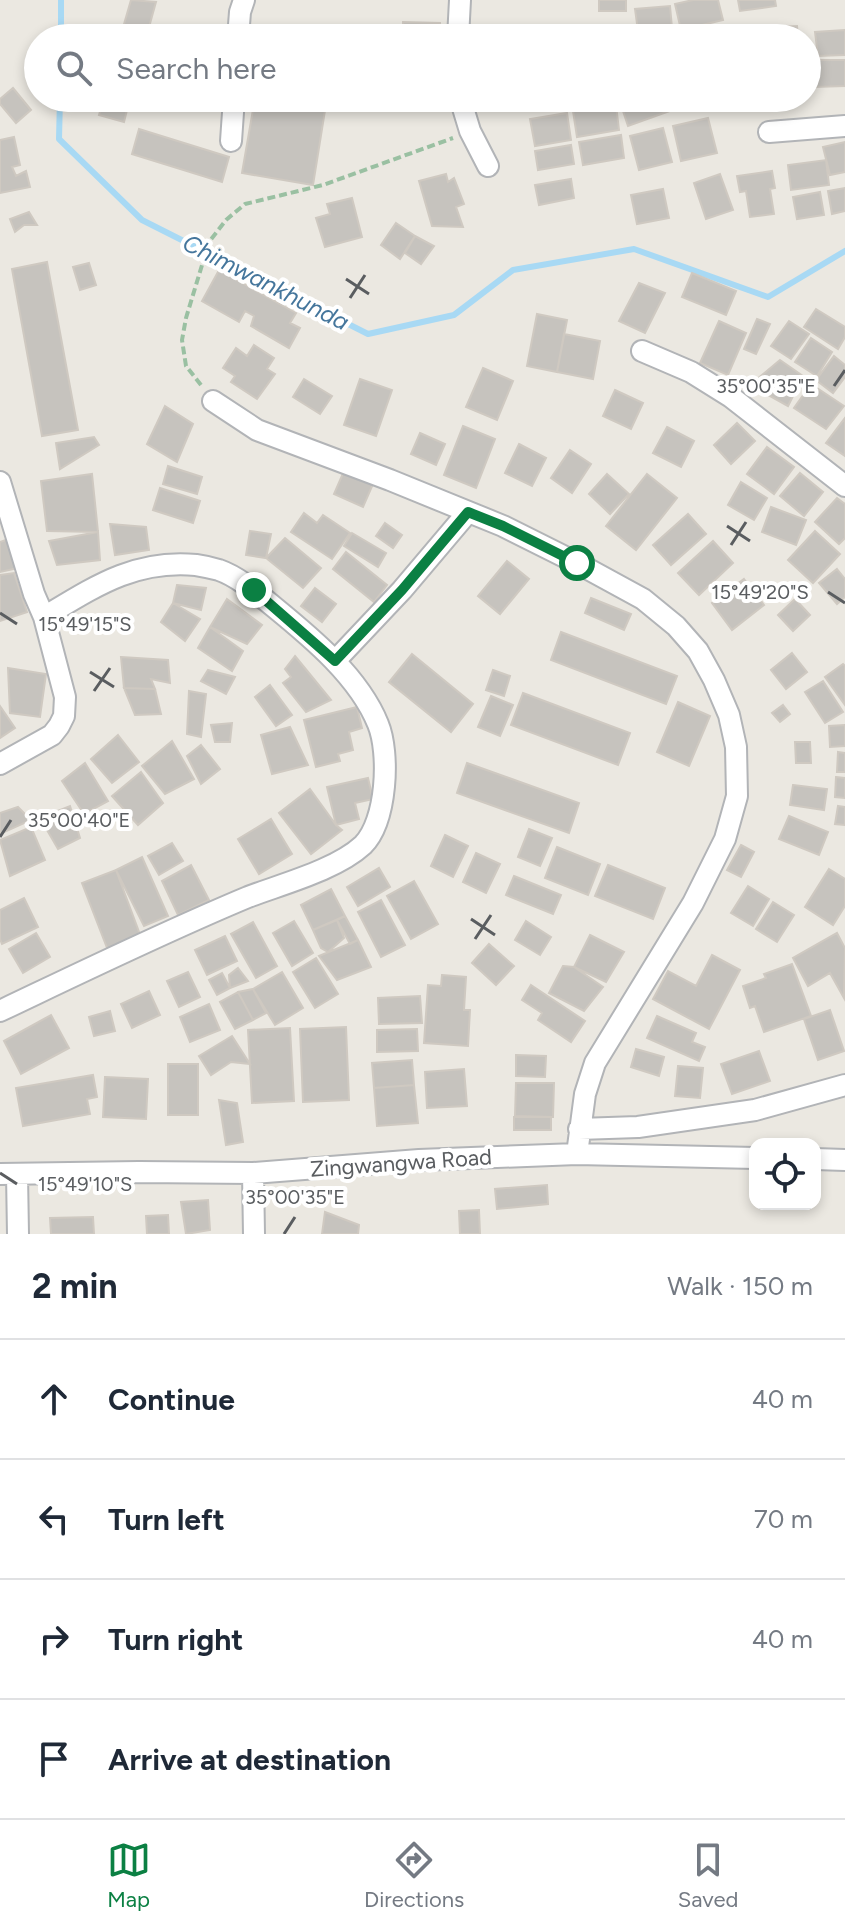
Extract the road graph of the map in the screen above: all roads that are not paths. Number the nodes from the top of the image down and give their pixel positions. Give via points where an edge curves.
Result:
1 (244, 0) edge
2 (460, 0) edge
3 (239, 24) edge
4 (459, 24) edge
5 (233, 112) edge
6 (464, 112) edge
7 (845, 126) edge
8 (769, 132) dead end
9 (231, 141) dead end
10 (488, 166) dead end
11 (642, 351) dead end
12 (213, 401) road end
13 (0, 482) edge
14 (845, 486) edge
15 (468, 512) junction
16 (44, 617) junction
17 (335, 661) junction
18 (0, 764) edge
19 (0, 1011) edge
20 (845, 1085) edge
21 (579, 1129) junction
22 (577, 1154) junction
23 (749, 1158) edge
24 (821, 1159) edge
25 (845, 1160) edge
26 (253, 1173) junction
27 (8, 1174) edge
28 (18, 1234) edge
29 (254, 1234) edge

1 - 3 street
2 - 4 street
5 - 9 street
6 - 10 street
7 - 8 street
11 - 14 street via 731,397
12 - 15 street via 257,430
13 - 16 street
15 - 17 street
15 - 21 street via 643,599 676,626 714,680 736,747 737,796 725,839 693,903 595,1063
16 - 17 street via 127,572 196,565 221,570 254,590
16 - 18 street via 65,697 64,716 52,735
17 - 19 street via 366,700 383,743 385,791 377,823 362,846 337,862
20 - 21 street via 755,1110 638,1127
21 - 22 street
22 - 23 street, Zingwangwa Road
22 - 26 street, Zingwangwa Road
24 - 25 street
26 - 27 street, Zingwangwa Road
26 - 29 street
27 - 28 street

